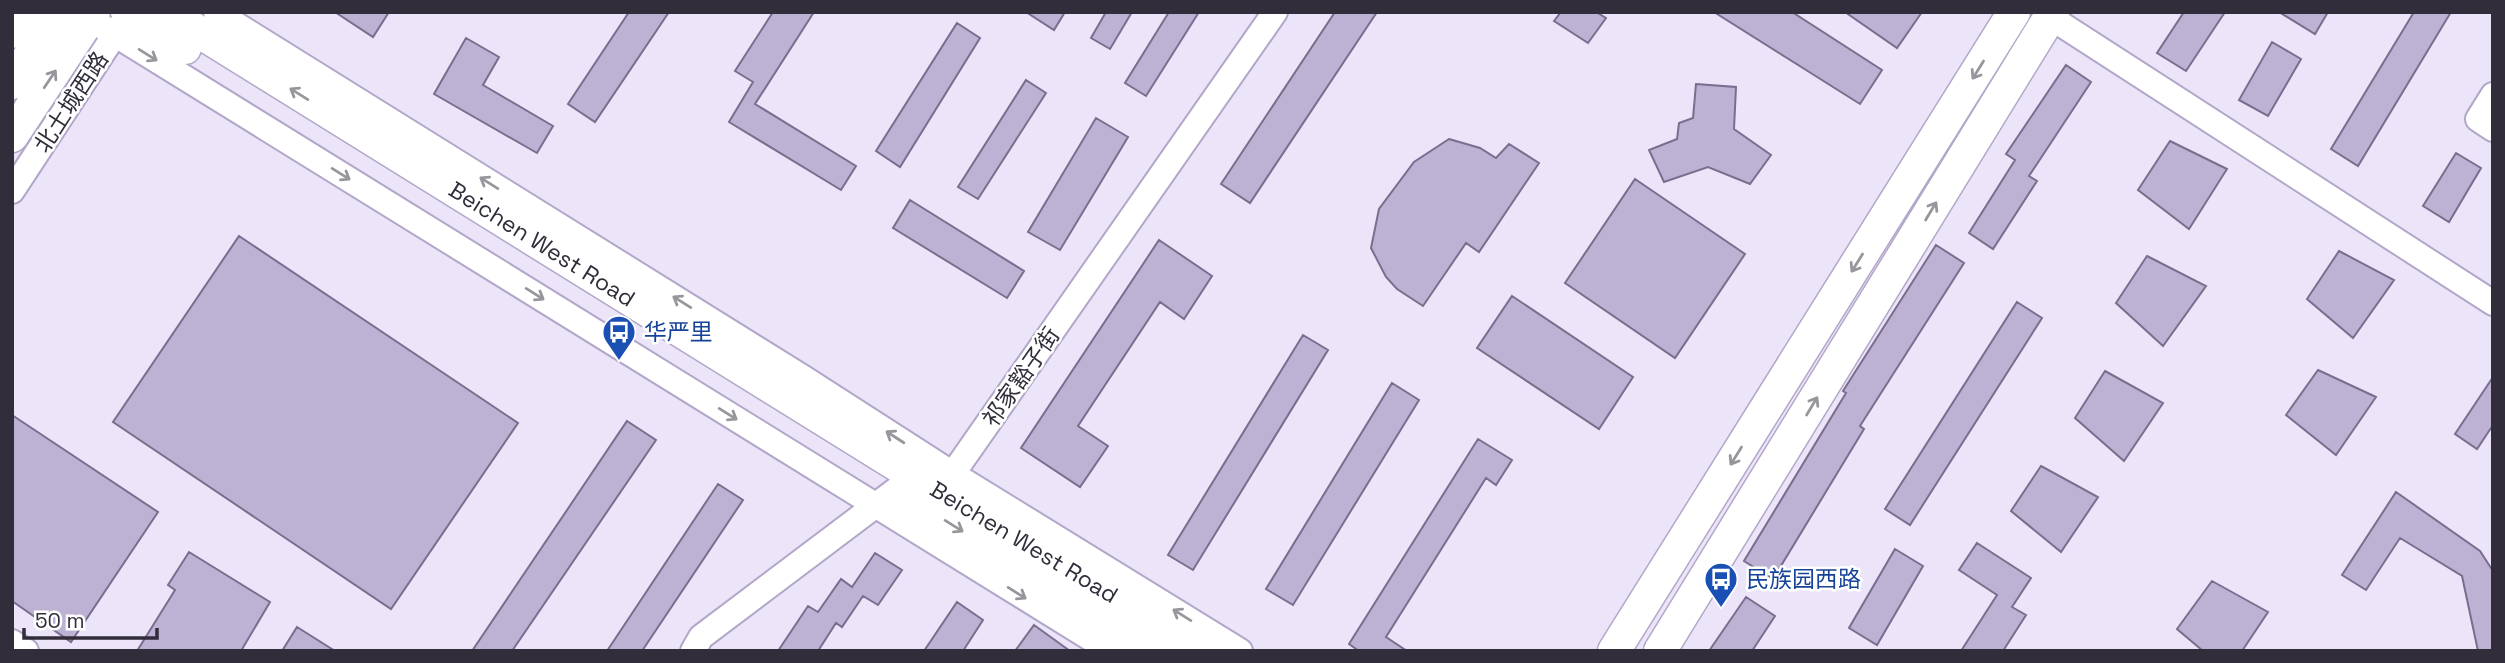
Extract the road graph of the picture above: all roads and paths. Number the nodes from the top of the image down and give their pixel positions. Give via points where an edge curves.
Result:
1 (28, 12) edge
2 (58, 12) edge
3 (167, 12) edge
4 (216, 12) edge
5 (1275, 12) edge
6 (2010, 14) edge
7 (2051, 15) edge
8 (110, 16) edge
9 (12, 36) edge
10 (12, 83) edge
11 (2493, 95) edge
12 (364, 120) junction
13 (2493, 129) edge
14 (12, 136) edge
15 (12, 191) edge
16 (2493, 303) edge
17 (946, 483) junction
18 (886, 498) junction
19 (12, 642) edge
20 (26, 651) edge
21 (693, 651) edge
22 (1111, 651) edge
23 (1155, 651) edge
24 (1204, 651) edge
25 (1240, 651) edge
26 (1614, 651) edge
27 (1660, 651) edge

1 - 9 street
2 - 10 main road
12 -> 3 main road, Beichen West Road
4 - 12 street, Beichen West Road
5 - 17 street, 祁家豁子街
6 -> 26 main road
7 - 16 street
27 -> 7 main road
14 -> 8 main road, 北土城西路
8 - 15 street, 北土城西路
8 -> 18 main road, Beichen West Road
11 - 13 street via 2478,119
17 -> 12 main road, Beichen West Road
17 - 18 street
17 - 24 main road, Beichen West Road
25 -> 17 street, Beichen West Road
18 - 21 street via 701,637
18 -> 22 street, Beichen West Road
18 -> 23 main road, Beichen West Road
19 - 20 street

